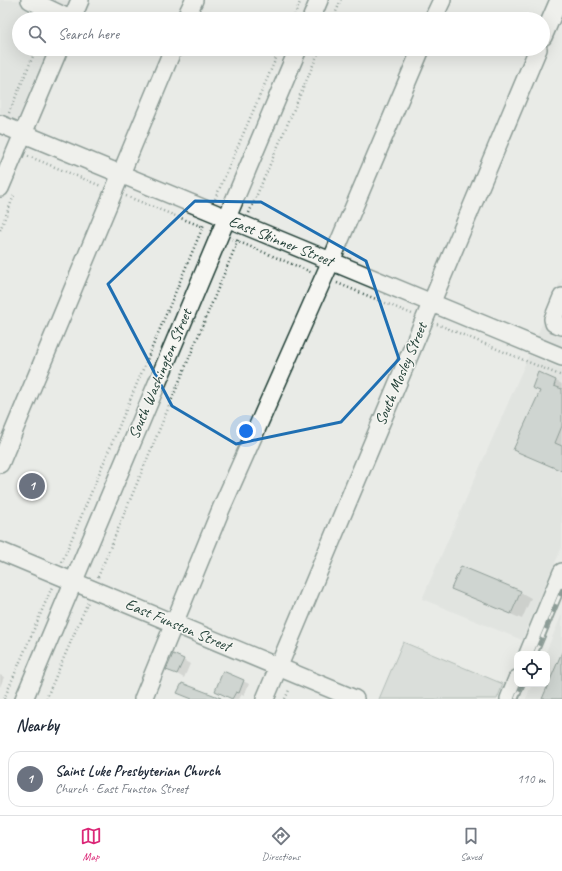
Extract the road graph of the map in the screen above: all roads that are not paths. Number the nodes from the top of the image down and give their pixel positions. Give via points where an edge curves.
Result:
1 (80, 0) edge
2 (194, 0) edge
3 (319, 0) edge
4 (442, 0) edge
5 (559, 0) edge
6 (36, 1) edge
7 (57, 12) edge
8 (74, 12) edge
9 (188, 12) edge
10 (314, 12) edge
11 (437, 12) edge
12 (550, 21) edge
13 (56, 56) edge
14 (169, 56) edge
15 (295, 56) edge
16 (418, 56) edge
17 (535, 56) edge
18 (2, 125) edge
19 (23, 134) junction
20 (122, 175) junction
21 (0, 188) edge
22 (226, 218) junction
23 (331, 261) junction
24 (562, 297) edge
25 (431, 303) junction
26 (562, 326) edge
27 (562, 357) edge
28 (0, 464) edge
29 (0, 552) edge
30 (562, 572) edge
31 (73, 582) junction
32 (174, 624) junction
33 (529, 651) edge
34 (278, 667) junction
35 (514, 686) edge
36 (24, 699) edge
37 (143, 699) edge
38 (265, 699) edge
39 (355, 699) edge
40 (509, 699) edge

1 - 8 street
2 - 9 street
3 - 10 street
4 - 11 street
5 - 12 street
6 - 7 street
13 - 19 street
14 - 20 street
15 - 22 street, South Washington Street
16 - 23 street
17 - 25 street, South Mosley Street
18 - 19 street, East Skinner Street
19 - 20 street, East Skinner Street
19 - 21 street
20 - 22 street, East Skinner Street
20 - 28 street
22 - 23 street, East Skinner Street
22 - 31 street, South Washington Street
23 - 25 street, East Skinner Street
23 - 32 street via 221,509
24 - 26 street via 553,322
25 - 27 street, East Skinner Street
25 - 34 street, South Mosley Street
29 - 31 street, East Funston Street
30 - 33 street
31 - 32 street, East Funston Street
31 - 36 street, South Washington Street
32 - 34 street, East Funston Street
32 - 37 street
34 - 38 street, South Mosley Street
34 - 39 street, East Funston Street
35 - 40 street

